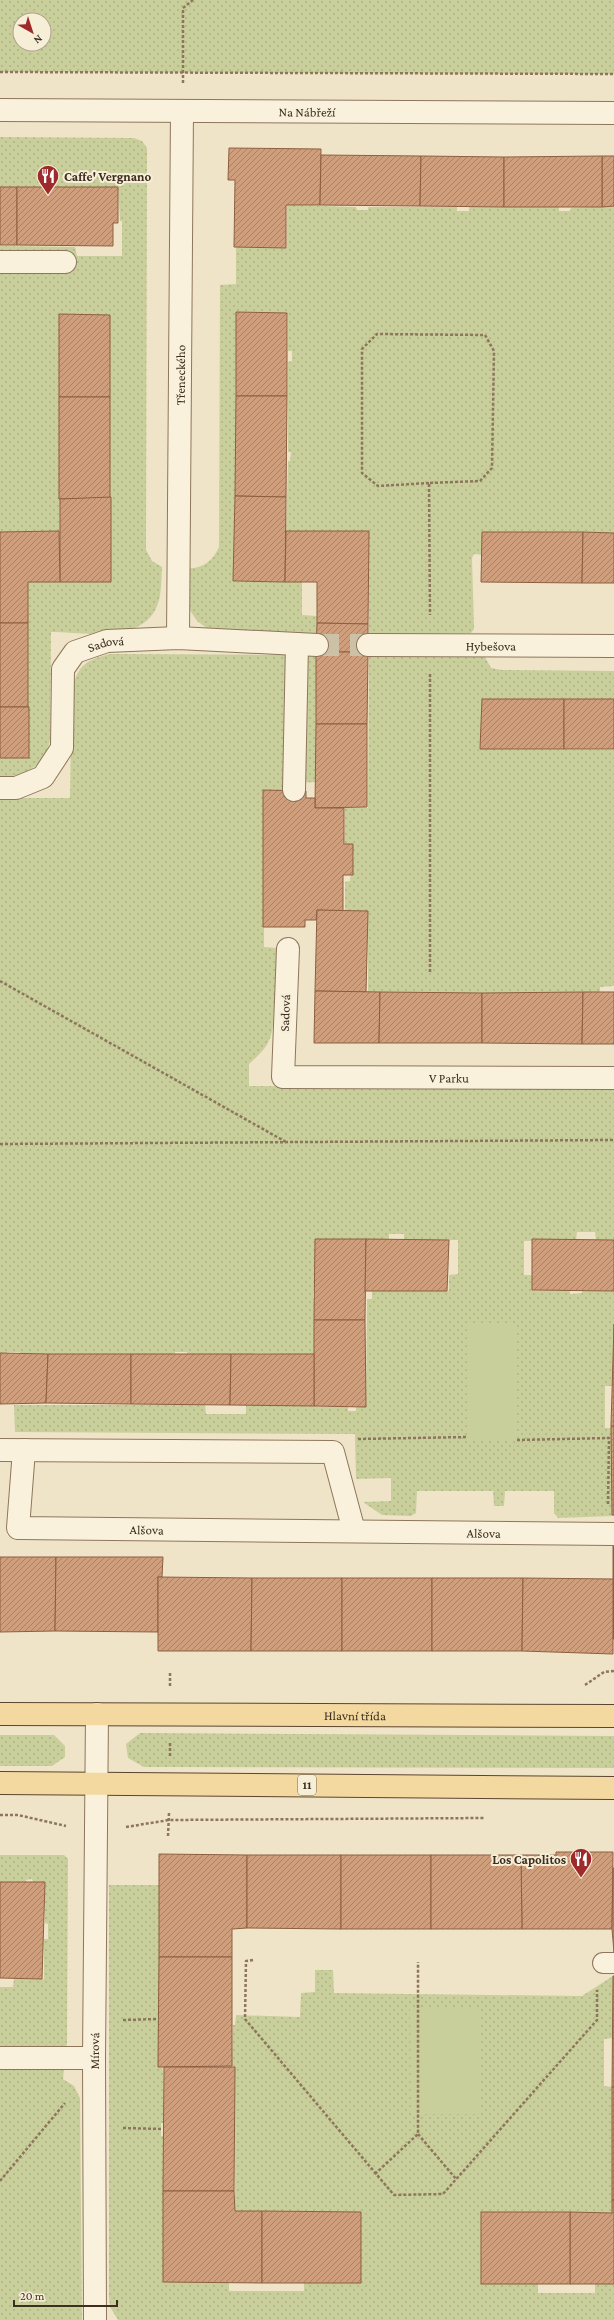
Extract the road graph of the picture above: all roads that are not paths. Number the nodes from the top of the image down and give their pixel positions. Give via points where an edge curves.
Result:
1 (0, 110) edge
2 (182, 111) junction
3 (614, 113) edge
4 (0, 262) edge
5 (65, 262) dead end
6 (178, 638) junction
7 (368, 645) tunnel mouth
8 (614, 646) edge
9 (0, 788) edge
10 (294, 790) dead end
11 (288, 949) dead end
12 (283, 1077) joint
13 (614, 1078) edge
14 (0, 1450) edge
15 (24, 1450) junction
16 (354, 1531) junction
17 (611, 1534) edge
18 (0, 1714) edge
19 (97, 1714) junction
20 (614, 1716) edge
21 (0, 1783) edge
22 (96, 1783) junction
23 (614, 1788) edge
24 (0, 2058) edge
25 (94, 2058) junction
26 (95, 2320) edge

1 - 2 street, Na Nábřeží
2 - 3 street, Na Nábřeží
2 - 6 street, Třeneckého
4 - 5 street
6 - 9 street, Sadová via 107,641 75,652 63,669 62,748 43,777 16,788
6 - 10 street, Sadová via 307,644
7 - 8 street, Hybešova
11 - 12 street, Sadová
12 - 13 street, V Parku
14 - 15 street
15 - 16 street via 333,1452
15 - 16 street, Alšova via 18,1528
16 - 17 street, Alšova
18 - 19 main road, Hlavní třída
19 - 20 main road, Hlavní třída
19 - 22 street
21 - 22 main road, 11
22 - 23 main road, 11
22 - 25 street, Mírová
24 - 25 street
25 - 26 street, Mírová

